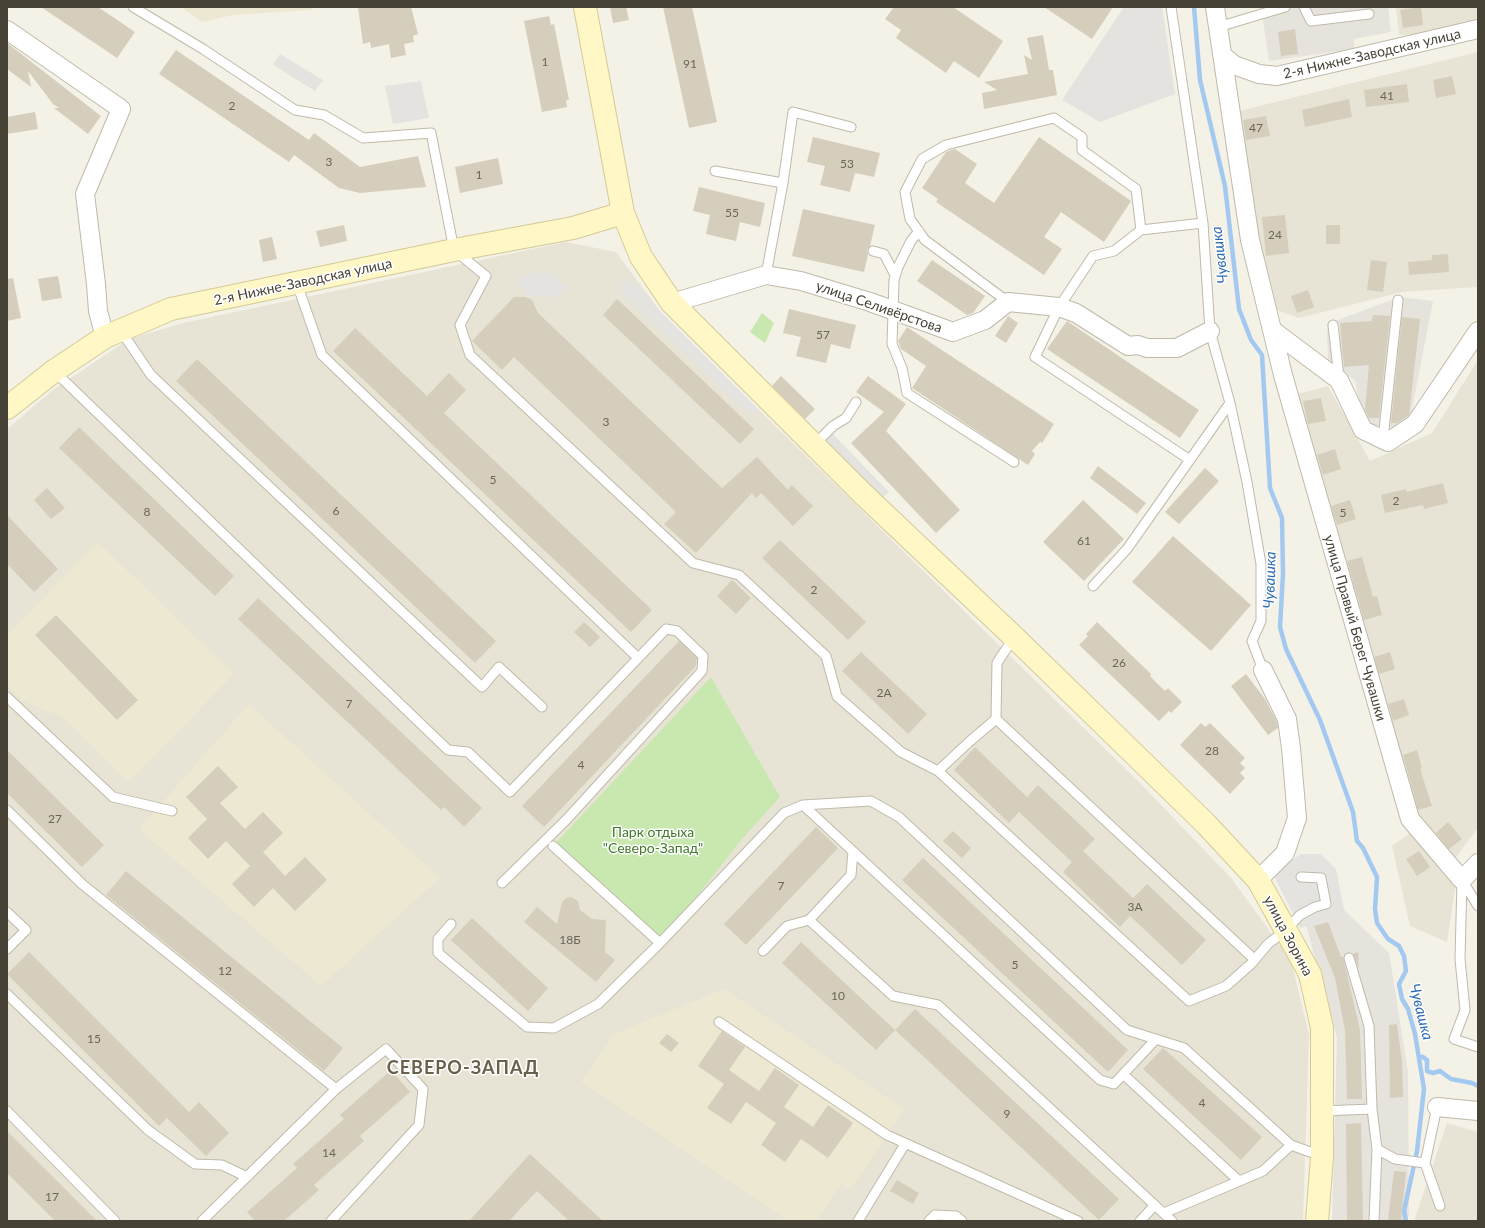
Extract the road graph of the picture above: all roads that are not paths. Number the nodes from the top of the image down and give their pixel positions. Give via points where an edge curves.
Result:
1 (133, 7) edge
2 (585, 7) edge
3 (1171, 7) edge
4 (1216, 7) edge
5 (1285, 7) edge
6 (1304, 7) edge
7 (1369, 14) dead end
8 (1218, 27) junction
9 (1478, 29) edge
10 (7, 30) edge
11 (1222, 55) junction
12 (851, 127) dead end
13 (715, 171) dead end
14 (783, 183) junction
15 (623, 213) junction
16 (1203, 223) junction
17 (1141, 230) junction
18 (919, 231) junction
19 (454, 250) junction
20 (873, 251) dead end
21 (766, 275) junction
22 (895, 275) junction
23 (297, 284) junction
24 (1398, 300) dead end
25 (1008, 302) junction
26 (672, 303) junction
27 (1059, 307) junction
28 (893, 311) junction
29 (1333, 325) dead end
30 (1272, 330) junction
31 (1478, 330) edge
32 (1210, 331) junction
33 (113, 334) junction
34 (54, 371) junction
35 (1339, 380) junction
36 (856, 402) dead end
37 (1230, 403) junction
38 (7, 408) edge
39 (1382, 439) junction
40 (814, 445) junction
41 (1190, 460) junction
42 (1014, 462) dead end
43 (1093, 586) dead end
44 (1014, 637) junction
45 (638, 658) junction
46 (1264, 670) joint
47 (7, 697) edge
48 (542, 707) dead end
49 (996, 719) junction
50 (938, 771) junction
51 (803, 805) junction
52 (7, 810) edge
53 (172, 811) dead end
54 (553, 846) dead end
55 (853, 852) junction
56 (1478, 863) edge
57 (1301, 877) dead end
58 (1258, 880) junction
59 (1462, 880) junction
60 (502, 883) dead end
61 (1478, 906) edge
62 (7, 912) edge
63 (809, 920) junction
64 (451, 924) dead end
65 (1286, 930) junction
66 (660, 943) junction
67 (7, 949) edge
68 (763, 951) dead end
69 (1349, 958) dead end
70 (1254, 959) junction
71 (7, 994) edge
72 (719, 1022) dead end
73 (1156, 1039) junction
74 (1478, 1047) edge
75 (1124, 1074) junction
76 (336, 1089) junction
77 (1437, 1107) joint
78 (1372, 1109) junction
79 (7, 1111) edge
80 (1322, 1111) junction
81 (1478, 1111) edge
82 (905, 1144) junction
83 (1291, 1145) junction
84 (1377, 1149) junction
85 (1322, 1157) junction
86 (1422, 1163) junction
87 (245, 1176) junction
88 (1239, 1181) junction
89 (1155, 1205) junction
90 (1440, 1206) dead end
91 (1164, 1213) junction
92 (115, 1221) edge
93 (202, 1221) edge
94 (331, 1221) edge
95 (858, 1221) edge
96 (929, 1221) edge
97 (962, 1221) edge
98 (1078, 1221) edge
99 (1140, 1221) edge
100 (1172, 1221) edge
101 (1317, 1221) edge
102 (1374, 1221) edge

1 - 19 lane via 203,48 295,110 324,115 363,138 431,133
2 - 15 main road
3 - 16 lane
4 - 8 street, улица Правый Берег Чувашки
5 - 8 lane
6 - 7 lane via 1311,21
8 - 11 street, улица Правый Берег Чувашки
9 - 11 street, 2-я Нижне-Заводская улица via 1277,76 1259,74 1234,65
10 - 33 street via 121,109 85,194 98,311
11 - 30 street, улица Правый Берег Чувашки via 1250,240
12 - 14 lane via 793,112
13 - 14 lane
14 - 21 lane
15 - 19 main road, 2-я Нижне-Заводская улица via 573,228
15 - 26 main road via 641,257
16 - 17 lane
16 - 32 lane
17 - 18 lane via 1136,189 1082,150 1082,137 1054,118 946,145 922,159 905,192 910,219
17 - 27 lane via 1114,250 1093,256
18 - 22 lane via 911,241
18 - 25 lane via 925,240
19 - 23 main road, 2-я Нижне-Заводская улица
19 - 50 lane via 486,276 460,325 470,355 693,563 739,575 826,656 837,696 901,752
20 - 22 lane via 884,254
21 - 26 street, улица Селивёрстова
21 - 28 street, улица Селивёрстова via 801,281
22 - 28 lane
23 - 33 main road, 2-я Нижне-Заводская улица via 171,309
23 - 45 lane via 322,354
24 - 39 lane
25 - 27 street
25 - 28 street, улица Селивёрстова via 985,320 954,332
26 - 40 main road
27 - 32 street via 1076,313 1128,346 1177,348
27 - 41 lane via 1035,357
28 - 42 lane via 892,344 902,368 907,393
29 - 35 lane
30 - 35 street
30 - 59 street, улица Правый Берег Чувашки via 1410,819
31 - 39 street via 1415,424 1388,442
32 - 37 lane
33 - 34 main road, 2-я Нижне-Заводская улица
33 - 48 lane via 151,375 482,687 499,667
34 - 38 main road, 2-я Нижне-Заводская улица
34 - 45 lane via 448,750 468,752 510,792
35 - 39 street via 1363,430
36 - 40 lane via 846,418 833,426
37 - 41 lane
37 - 46 lane via 1261,564 1261,621 1252,641
40 - 44 main road
41 - 43 lane via 1127,550
44 - 49 lane via 997,663
44 - 58 main road via 1206,824
45 - 60 lane via 666,629 677,631 703,656 702,671 567,818
46 - 58 street, улица Зорина via 1287,719 1292,748 1297,818 1285,853
47 - 53 lane via 113,797
49 - 50 lane
49 - 70 lane
50 - 70 lane via 1189,1001 1226,986
51 - 55 lane
51 - 66 lane via 784,813 771,825
51 - 73 lane via 871,801 899,817 1128,1030
52 - 76 lane via 82,884
54 - 66 lane
55 - 63 lane via 851,875
55 - 75 lane via 1100,1080 1114,1084
56 - 59 street
57 - 65 lane via 1321,878 1326,904 1300,915
58 - 65 main road, улица Зорина
59 - 61 lane, улица Правый Берег Чувашки
59 - 74 lane via 1460,959 1465,1010 1454,1039
62 - 67 lane via 26,930
63 - 68 lane via 787,926
63 - 89 lane via 893,996 938,1005
64 - 66 lane via 438,939 438,953 527,1027 554,1028 598,1004
65 - 70 lane
65 - 80 main road, улица Зорина via 1310,974 1322,1028
69 - 78 lane via 1369,1026
71 - 87 lane via 148,1130 195,1164 222,1164
72 - 82 lane via 887,1135
73 - 75 lane
73 - 83 lane via 1184,1048
75 - 88 lane
76 - 87 lane
76 - 94 lane via 386,1049 423,1089 420,1125
77 - 81 street
77 - 86 lane
78 - 80 lane
78 - 84 lane
79 - 92 lane
80 - 85 main road, улица Зорина
82 - 95 lane
82 - 98 lane
83 - 85 lane
83 - 88 lane via 1263,1171
84 - 86 lane via 1394,1159
84 - 102 lane
85 - 101 main road, улица Зорина
86 - 90 lane
87 - 93 lane
88 - 91 lane
89 - 91 lane
89 - 99 lane
91 - 100 lane
96 - 97 lane via 935,1215 956,1216

